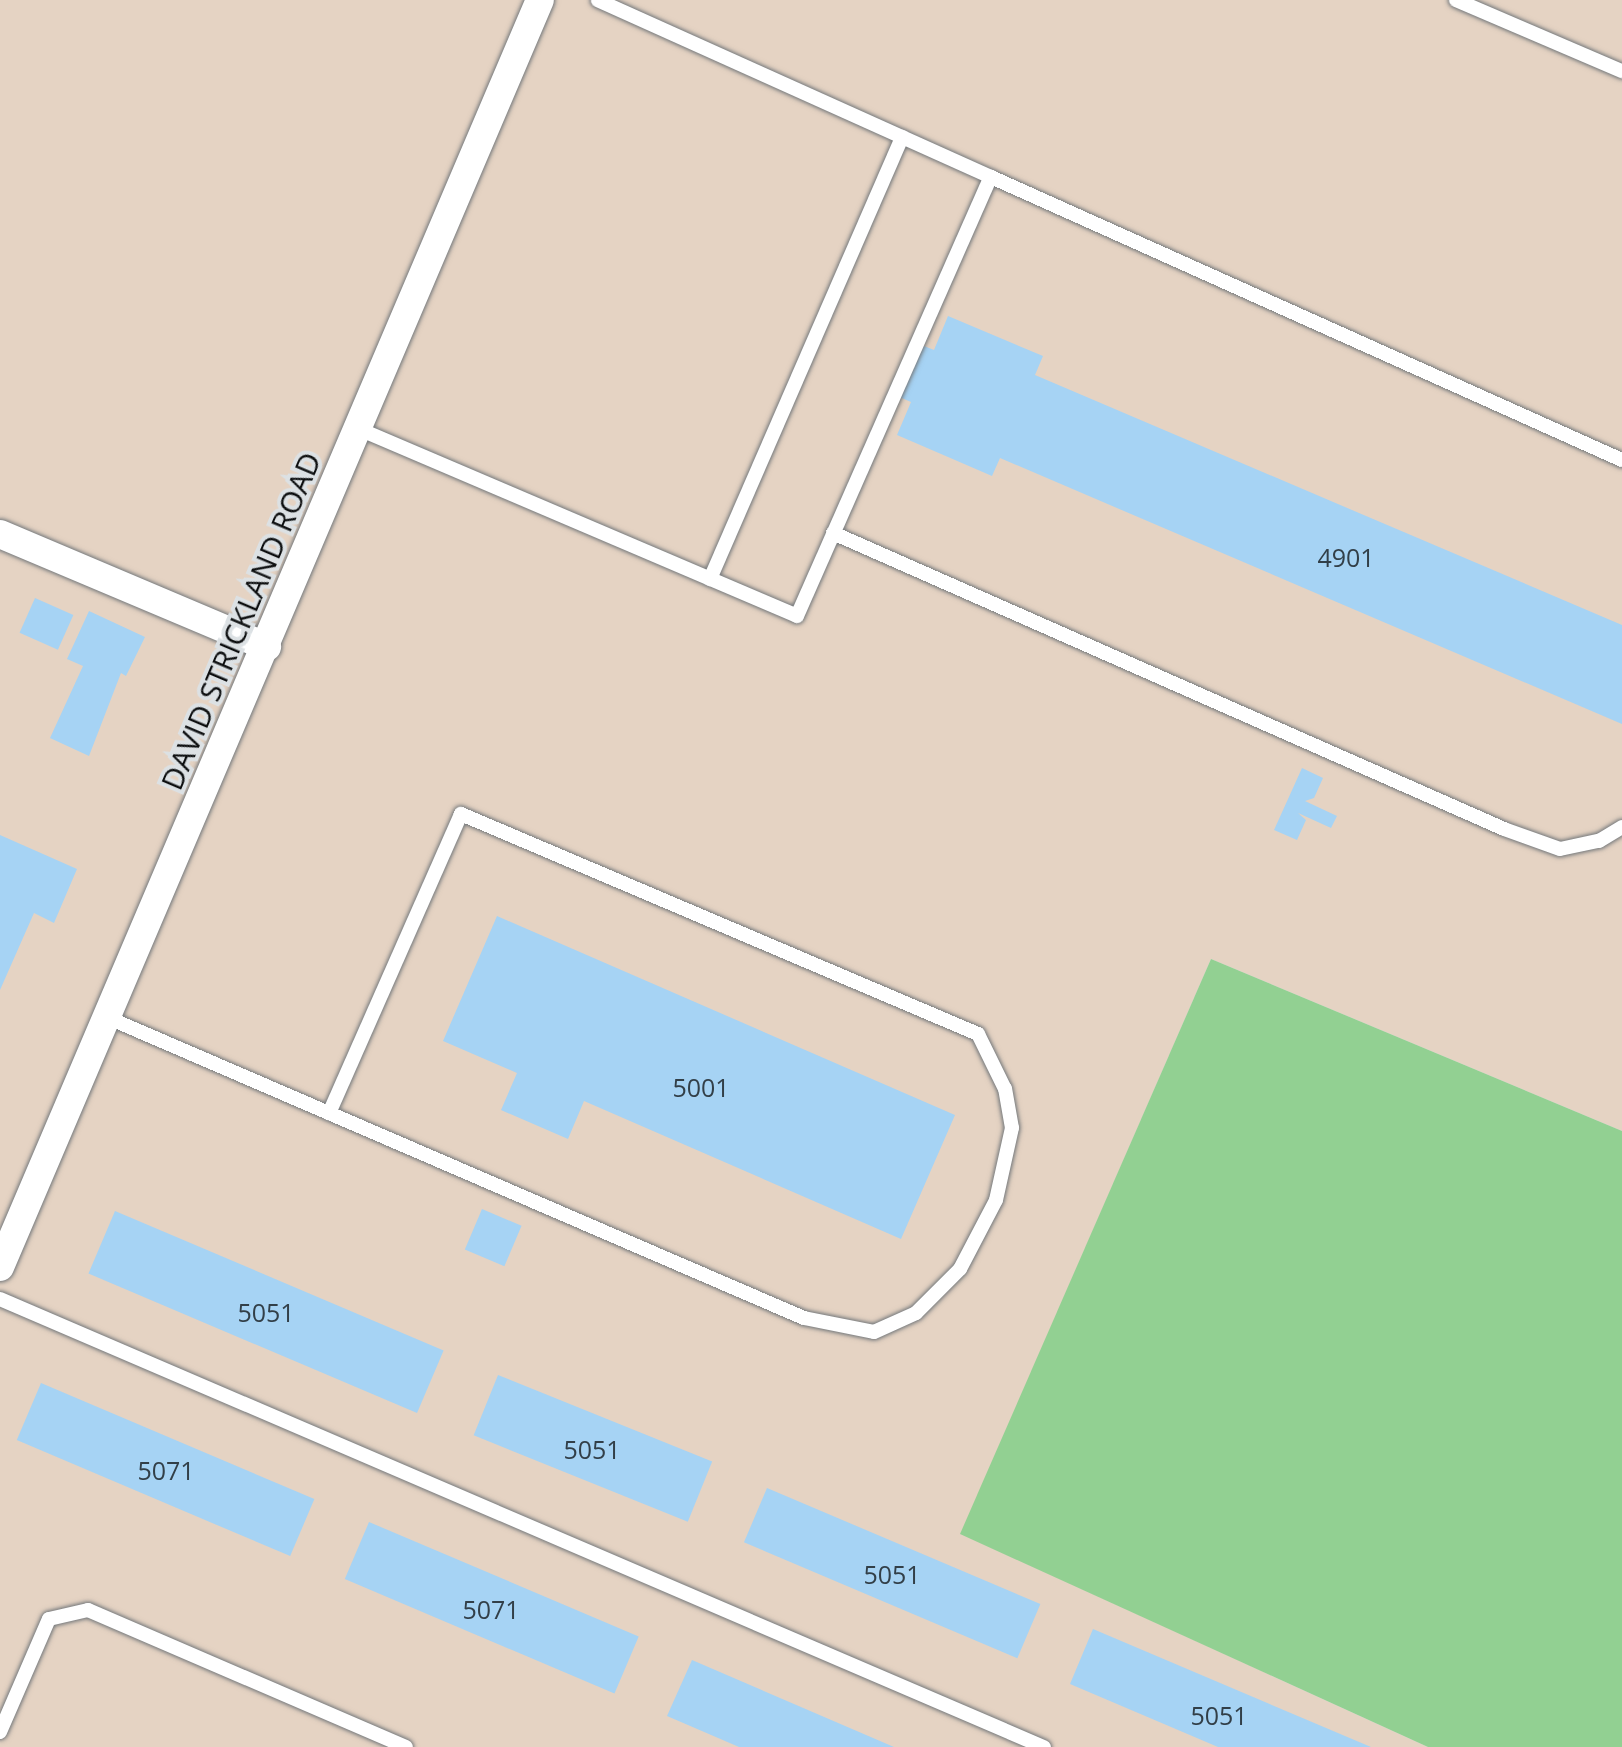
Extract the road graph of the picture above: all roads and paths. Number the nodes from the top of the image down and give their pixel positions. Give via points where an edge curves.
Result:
1 (540, 0) edge
2 (598, 0) edge
3 (1456, 0) edge
4 (1622, 72) edge
5 (902, 137) junction
6 (991, 177) junction
7 (359, 429) junction
8 (1622, 460) edge
9 (833, 533) junction
10 (0, 534) edge
11 (710, 579) junction
12 (267, 647) junction
13 (1622, 826) edge
14 (104, 1016) junction
15 (330, 1113) junction
16 (0, 1267) edge
17 (0, 1299) edge
18 (0, 1732) edge
19 (406, 1747) edge
20 (1044, 1747) edge

1 - 7 street, DAVID STRICKLAND ROAD
2 - 5 lane
3 - 4 lane
5 - 6 lane
5 - 11 lane
6 - 8 lane
6 - 9 lane
7 - 11 lane
7 - 12 street, DAVID STRICKLAND ROAD
9 - 11 lane via 796,616
9 - 13 lane via 1504,829 1560,849 1599,841
10 - 12 street
12 - 14 street, DAVID STRICKLAND ROAD
14 - 15 lane
14 - 16 street, DAVID STRICKLAND ROAD
15 - 15 lane via 461,814 978,1034 1005,1090 1012,1128 996,1200 960,1269 916,1313 874,1332 804,1318
17 - 20 lane
18 - 19 lane via 49,1619 88,1610

